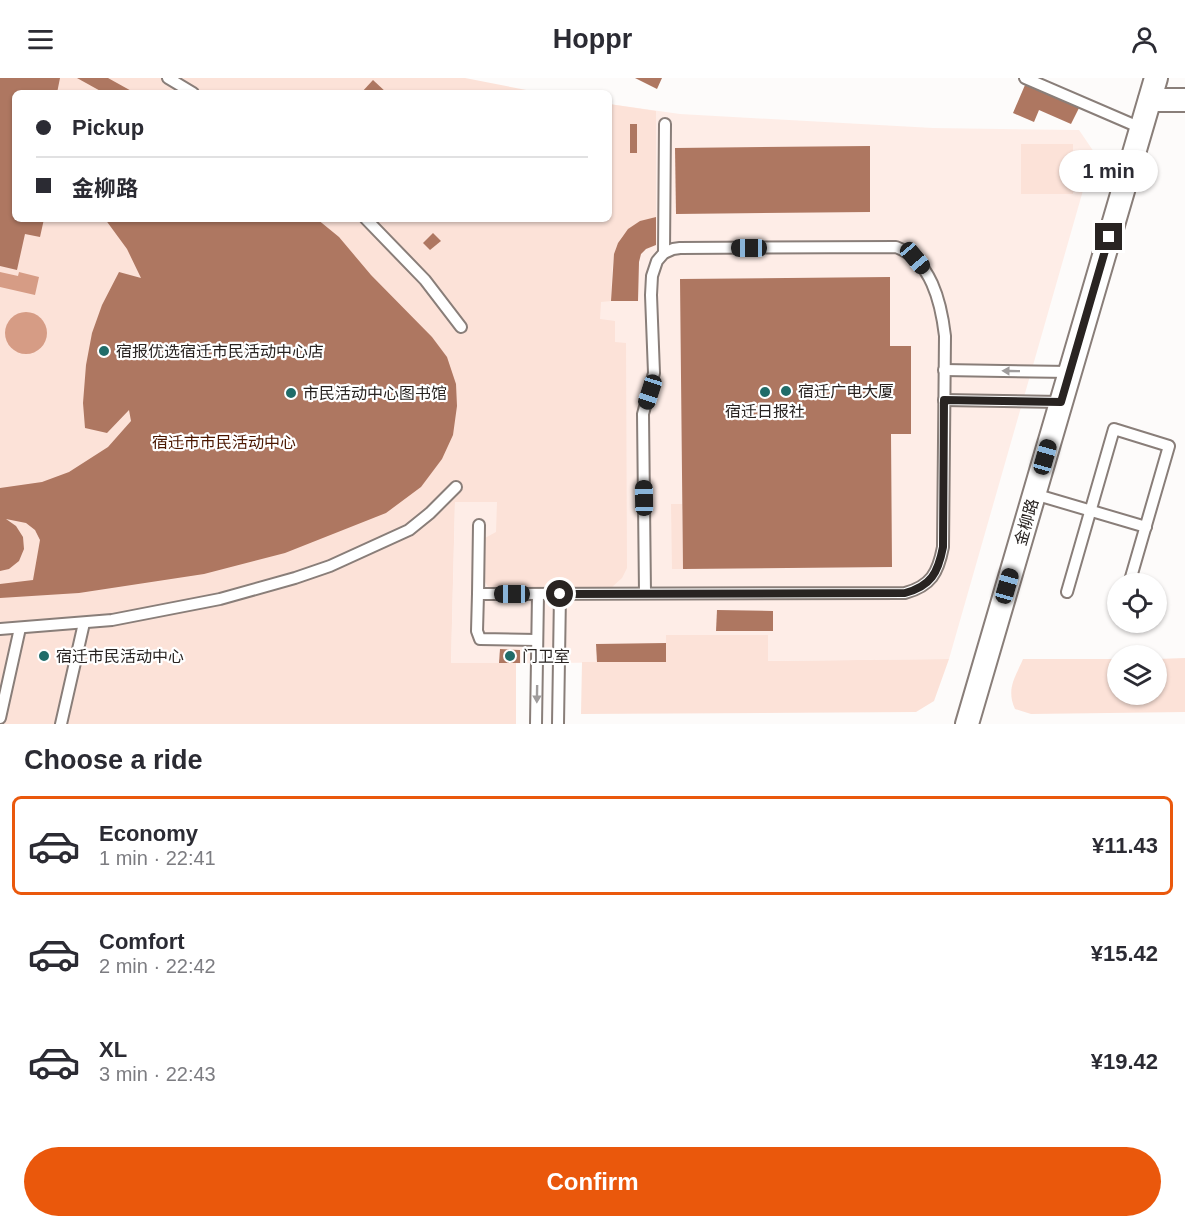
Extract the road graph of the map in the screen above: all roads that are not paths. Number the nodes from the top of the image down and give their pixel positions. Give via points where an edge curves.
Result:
1 (168, 78) edge
2 (1025, 78) edge
3 (1156, 78) edge
4 (188, 86) edge
5 (1150, 100) junction
6 (1185, 100) edge
7 (665, 124) dead end
8 (1141, 128) junction
9 (369, 222) edge
10 (664, 253) junction
11 (461, 327) dead end
12 (944, 370) junction
13 (1070, 372) junction
14 (944, 400) junction
15 (1061, 402) junction
16 (456, 488) dead end
17 (1034, 494) junction
18 (1091, 511) junction
19 (479, 525) dead end
20 (1146, 527) junction
21 (1131, 573) edge
22 (1067, 592) dead end
23 (645, 593) junction
24 (478, 594) junction
25 (538, 594) junction
26 (560, 594) junction
27 (84, 623) junction
28 (20, 628) junction
29 (0, 629) edge
30 (537, 640) junction
31 (0, 717) edge
32 (61, 724) edge
33 (536, 724) edge
34 (558, 724) edge
35 (967, 724) edge

1 - 4 lane
2 - 8 lane
3 - 5 street, 金柳路
5 - 6 street
5 - 8 street, 金柳路
7 - 10 lane
8 - 13 street, 金柳路
9 - 11 lane via 425,280
10 - 12 lane via 680,248 905,250 923,267 935,290 944,326
10 - 23 lane via 652,276 654,373 643,414
13 -> 12 lane
12 - 14 lane
13 - 15 street, 金柳路
14 - 15 lane
14 - 23 lane via 943,547 931,579 921,589 905,593
15 - 17 street, 金柳路
16 - 27 lane via 409,530 330,566 220,599
17 - 18 lane
17 - 35 street, 金柳路
18 - 20 lane
18 - 20 lane via 1114,429 1169,446
18 - 22 lane
19 - 24 lane
20 - 21 lane
23 - 26 lane
24 - 25 lane
24 - 30 lane via 480,639
25 - 26 lane
25 - 30 lane
26 - 34 lane
27 - 28 lane
27 - 32 lane
28 - 29 lane
28 - 31 lane
30 -> 33 lane

